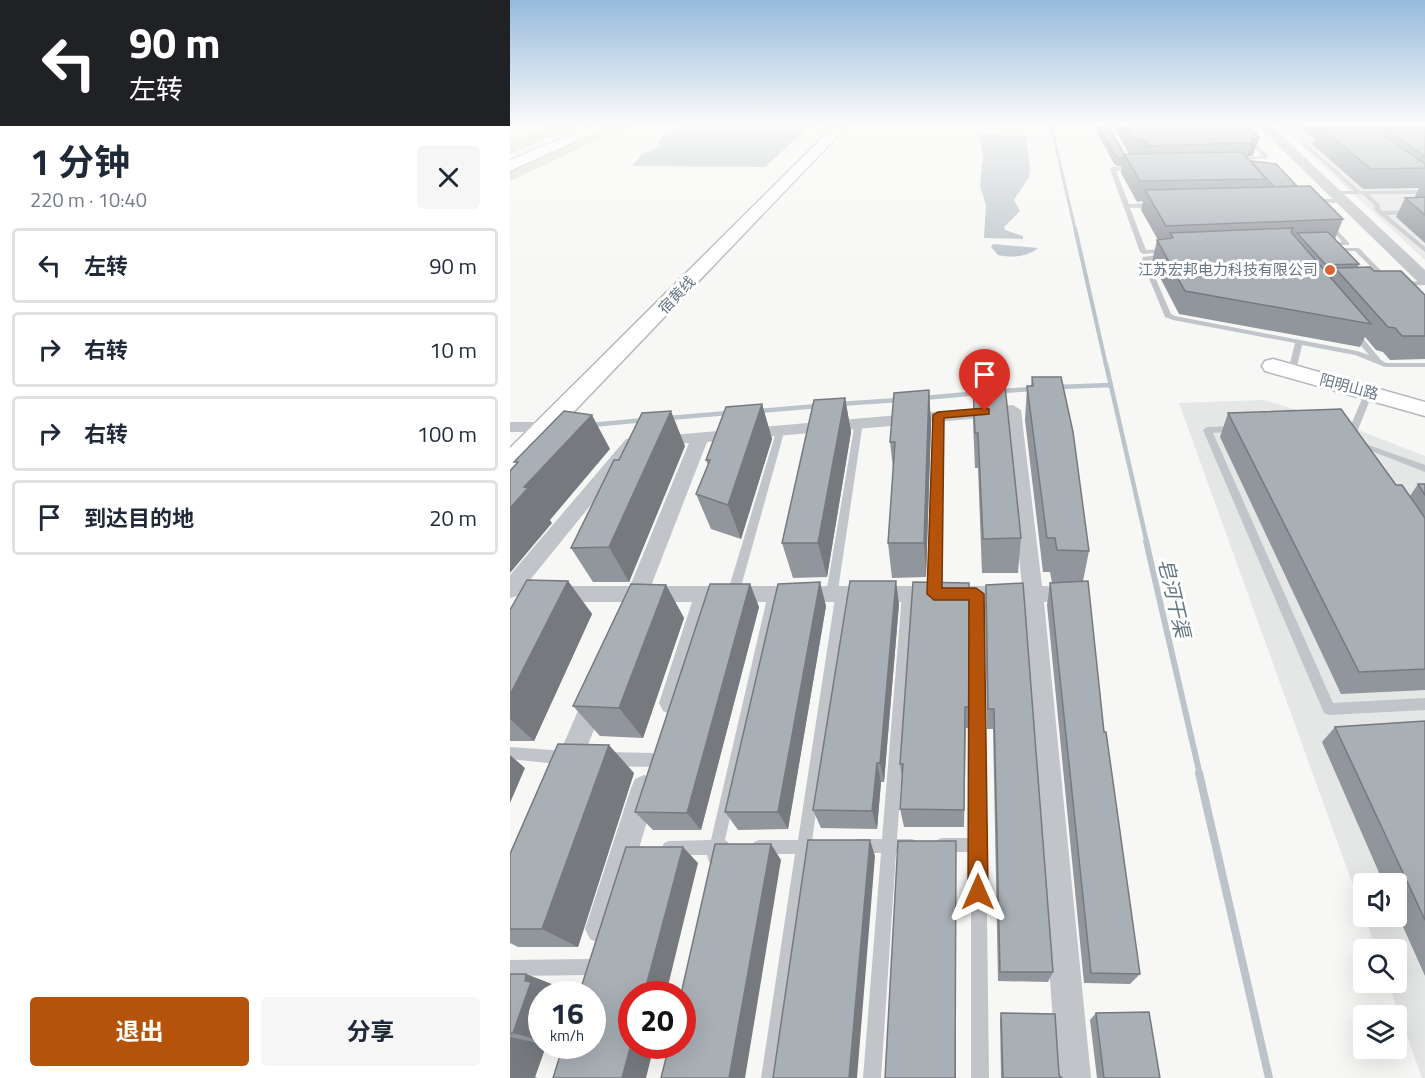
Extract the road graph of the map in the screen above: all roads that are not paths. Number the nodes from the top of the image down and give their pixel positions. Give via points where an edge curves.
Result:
1 (793, 175) edge
2 (1115, 175) edge
3 (1315, 175) edge
4 (1341, 175) edge
5 (1403, 192) junction
6 (1425, 192) edge
7 (1361, 193) junction
8 (1301, 194) edge
9 (1338, 197) junction
10 (1410, 198) edge
11 (1309, 201) junction
12 (1299, 202) edge
13 (1418, 204) edge
14 (1162, 205) edge
15 (1127, 206) junction
16 (1316, 210) edge
17 (1425, 211) edge
18 (1382, 213) junction
19 (1324, 218) edge
20 (1313, 245) edge
21 (1425, 250) edge
22 (1322, 251) edge
23 (1425, 281) edge
24 (1391, 284) junction
25 (1380, 285) edge
26 (1398, 292) edge
27 (1351, 329) edge
28 (1299, 342) junction
29 (1379, 363) junction
30 (1425, 365) edge
31 (1280, 371) joint
32 (1367, 397) junction
33 (1425, 409) edge
34 (938, 415) junction
35 (1425, 421) edge
36 (859, 422) junction
37 (510, 427) edge
38 (546, 427) junction
39 (781, 429) junction
40 (1251, 429) edge
41 (700, 436) junction
42 (1345, 438) junction
43 (1362, 460) edge
44 (510, 463) edge
45 (1425, 469) edge
46 (510, 592) edge
47 (636, 594) junction
48 (705, 594) junction
49 (733, 594) junction
50 (774, 594) junction
51 (836, 594) junction
52 (908, 594) junction
53 (934, 594) junction
54 (976, 594) junction
55 (1033, 594) junction
56 (1079, 594) edge
57 (623, 627) edge
58 (605, 671) edge
59 (1425, 704) edge
60 (659, 741) junction
61 (510, 753) edge
62 (582, 758) junction
63 (557, 790) edge
64 (978, 845) junction
65 (825, 846) edge
66 (847, 846) edge
67 (889, 846) junction
68 (804, 847) junction
69 (637, 848) junction
70 (716, 848) junction
71 (711, 870) edge
72 (588, 967) junction
73 (510, 968) edge
74 (584, 981) edge
75 (770, 1078) edge
76 (872, 1078) edge
77 (980, 1078) edge
78 (1074, 1078) edge

1 - 38 main road, 宿黄线
2 - 15 lane
3 - 9 street
4 - 7 lane
5 - 6 lane
5 - 7 lane
5 - 10 lane
7 - 9 lane
7 - 18 lane
8 - 11 lane
9 - 11 lane
9 - 23 street
11 - 12 lane
11 - 16 lane
13 - 17 lane
14 - 15 lane
15 - 28 lane via 1143,252 1175,253 1145,261 1168,315
17 - 18 lane
18 - 21 lane
19 - 20 lane via 1347,244
22 - 24 lane via 1357,249
23 - 24 lane
24 - 25 lane
24 - 26 lane
27 - 29 lane
28 - 29 lane via 1358,353
28 - 31 lane
29 - 30 lane
31 - 32 main road, 阳明山路
32 - 33 main road, 阳明山路
32 - 35 main road, 阳明山路
32 - 42 lane
34 - 36 street
34 - 53 lane
34 - 55 street via 1013,410
36 - 39 street
36 - 51 lane
37 - 38 street
38 - 44 main road, 宿黄线
39 - 41 street
39 - 49 lane
40 - 59 lane via 1207,430 1329,709
41 - 46 street via 639,441 628,446
41 - 47 street
42 - 43 lane
42 - 45 lane
46 - 47 street
47 - 48 street
47 - 57 street
48 - 49 street
48 - 60 street
49 - 50 street
50 - 51 street
50 - 70 lane
51 - 52 street
51 - 68 lane
52 - 53 street
52 - 67 lane
53 - 54 street
54 - 55 street
54 - 64 lane
55 - 56 street
55 - 78 street
58 - 62 street
60 - 62 lane
60 - 69 street
61 - 62 lane
62 - 63 street
64 - 67 lane
64 - 77 lane
65 - 68 lane
66 - 67 lane
67 - 76 lane
68 - 70 lane
68 - 75 lane
69 - 70 lane
69 - 72 street
70 - 71 lane
72 - 73 lane
72 - 74 street

